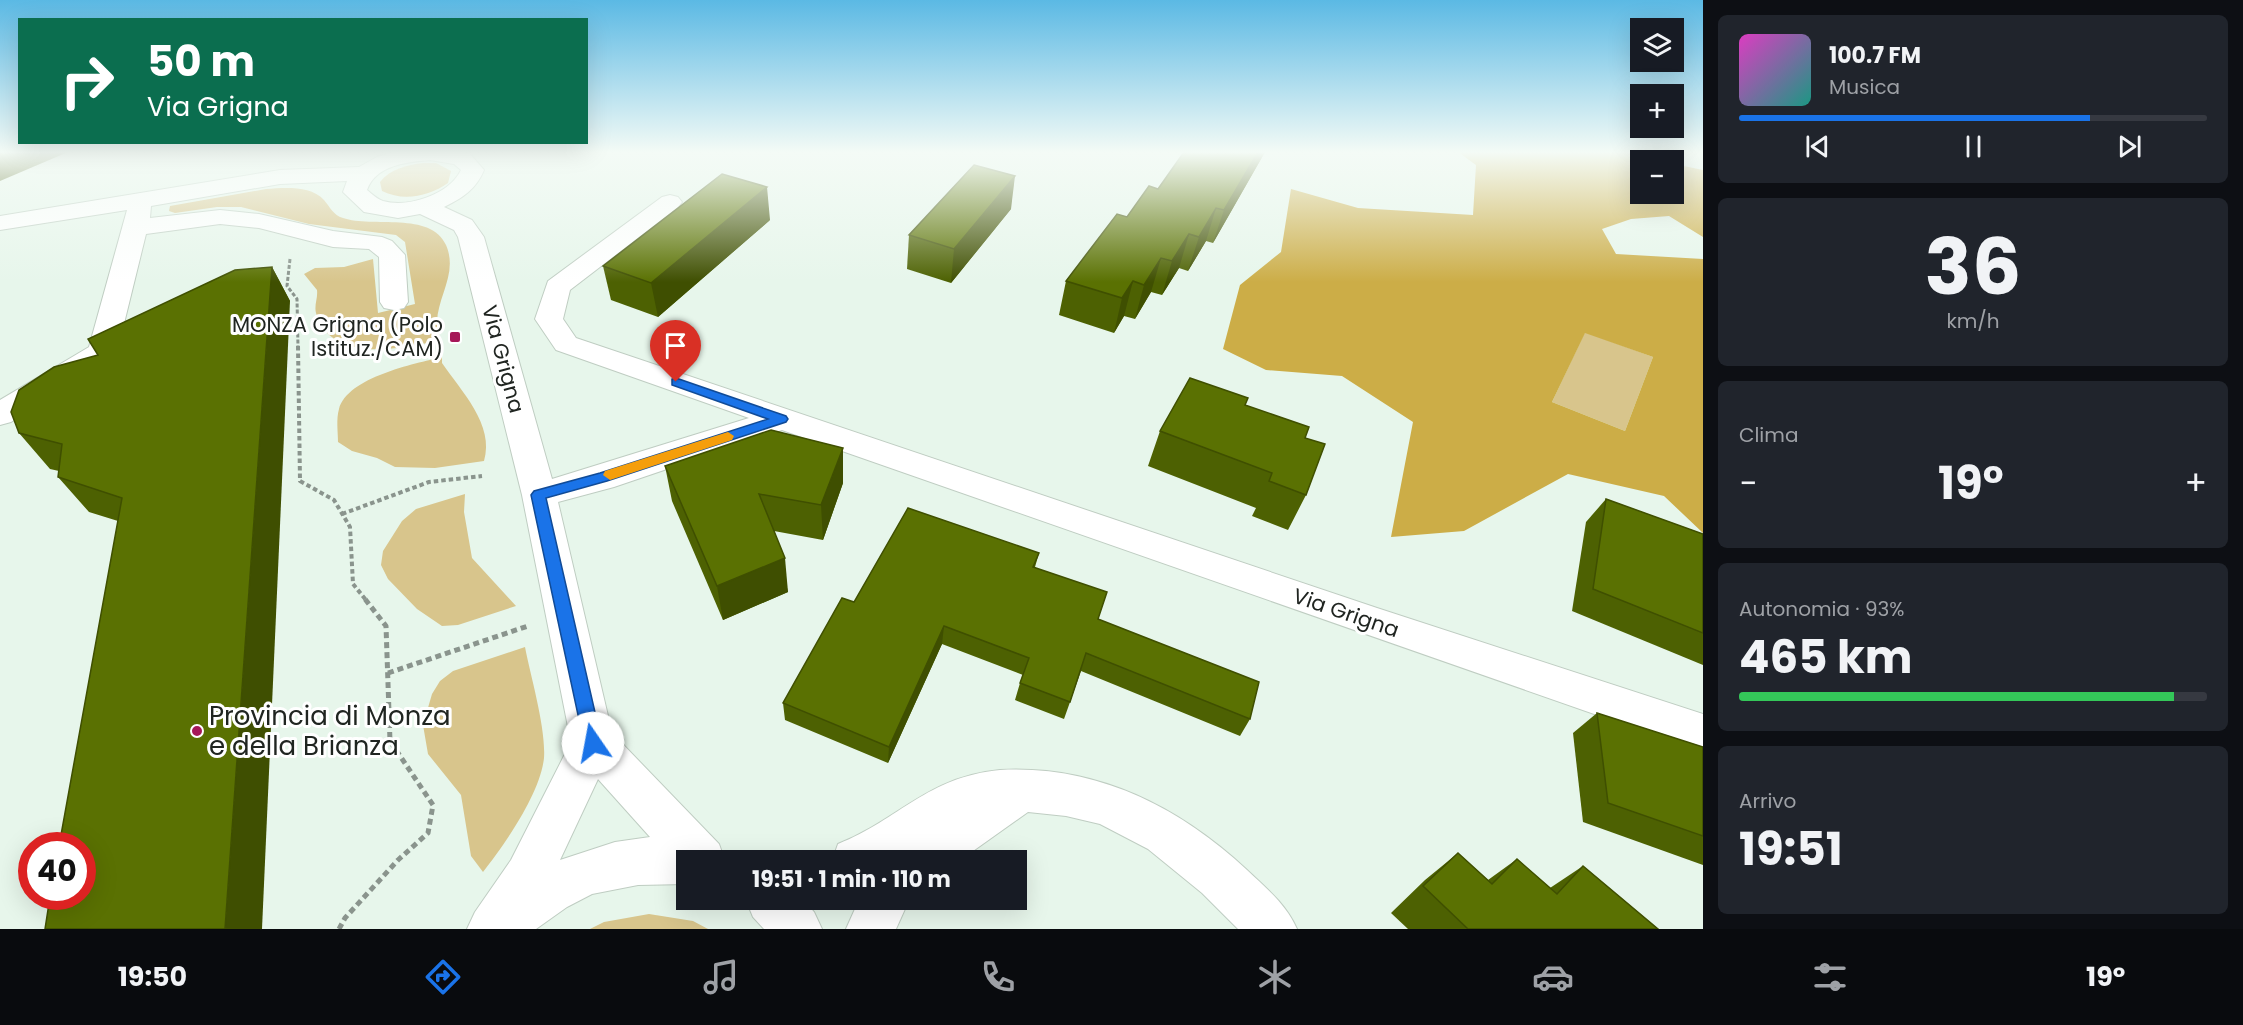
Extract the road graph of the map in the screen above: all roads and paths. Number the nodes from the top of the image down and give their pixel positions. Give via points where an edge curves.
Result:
1 (171, 195) edge
2 (357, 195) edge
3 (449, 195) edge
4 (460, 195) edge
5 (143, 200) junction
6 (670, 202) dead end
7 (423, 206) junction
8 (0, 223) edge
9 (463, 225) junction
10 (135, 228) junction
11 (292, 231) junction
12 (287, 286) junction
13 (276, 291) dead end
14 (394, 302) dead end
15 (0, 414) edge
16 (782, 419) junction
17 (482, 476) dead end
18 (538, 495) junction
19 (342, 513) junction
20 (529, 626) dead end
21 (388, 673) junction
22 (1703, 733) edge
23 (593, 743) junction
24 (1022, 791) junction
25 (692, 850) edge
26 (882, 850) edge
27 (935, 850) edge
28 (676, 860) edge
29 (779, 910) edge
30 (880, 910) edge
31 (339, 929) edge
32 (492, 929) edge
33 (499, 929) edge
34 (797, 929) edge
35 (871, 929) edge
36 (1272, 929) edge

1 - 5 street
2 - 7 street via 370,205 404,209
3 - 7 street
4 - 9 street, Via Grigna
5 - 8 street
5 - 10 street
6 - 16 street, Via Grigna via 557,287 549,320 566,344
7 - 9 street
9 - 18 street, Via Grigna via 471,237
10 - 11 street via 220,217 259,221
10 - 15 street via 102,352
11 - 12 path
11 - 14 street via 383,246 392,255
12 - 13 path
12 - 19 path via 297,299 300,481 334,500
16 - 18 street
16 - 22 street, Via Grigna
17 - 19 path via 468,475 389,493
18 - 23 street, Via Grigna
19 - 21 path via 350,527 353,584 386,626
20 - 21 path
21 - 31 path via 390,741 433,805 429,832 398,860
23 - 25 street
23 - 32 street via 528,877
24 - 26 street via 973,795 939,808
24 - 27 street
24 - 36 street via 1076,794 1147,822 1216,872
28 - 33 street via 654,858 597,868 547,892
29 - 34 street
30 - 35 street

